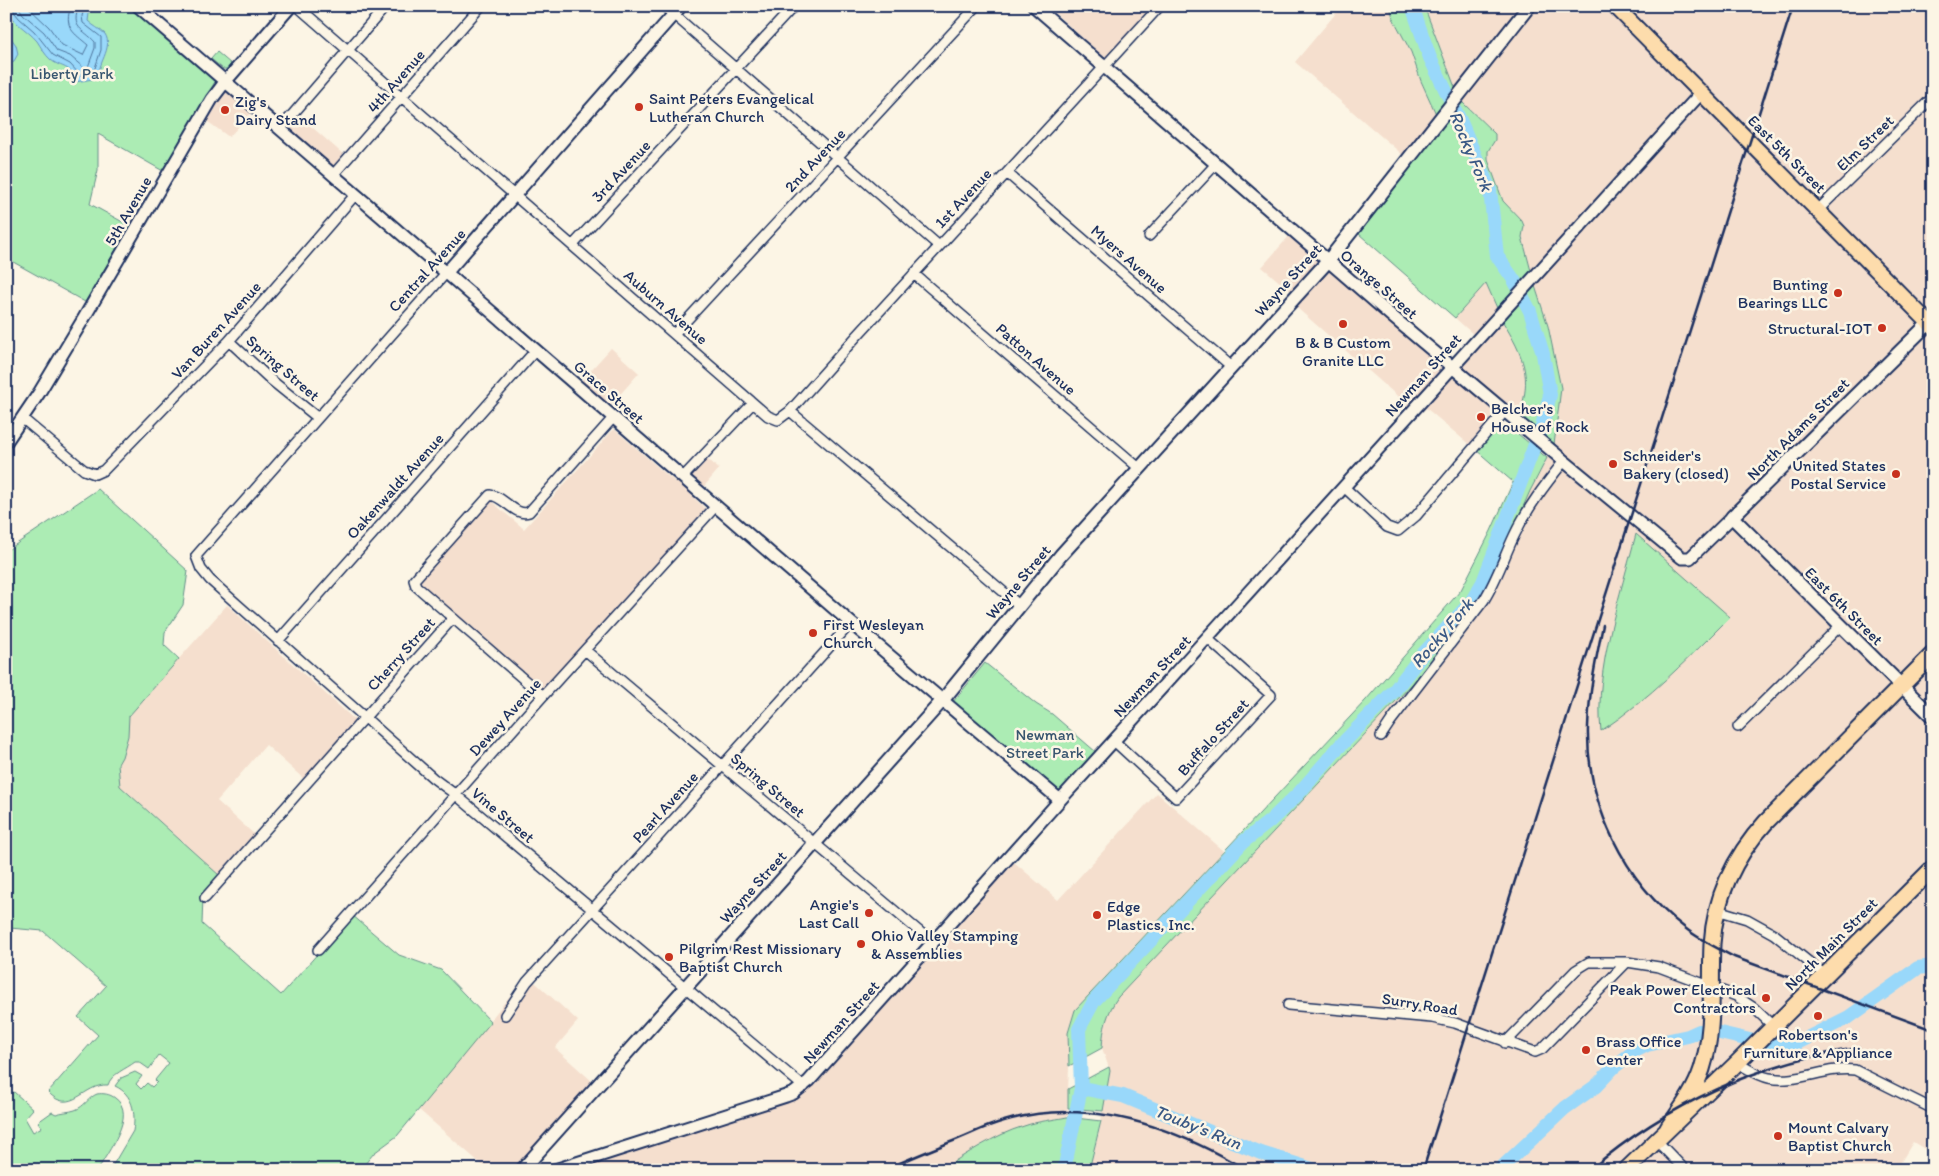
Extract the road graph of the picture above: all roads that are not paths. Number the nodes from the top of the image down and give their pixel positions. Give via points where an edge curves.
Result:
1 (291, 6) edge
2 (297, 6) edge
3 (386, 6) edge
4 (481, 6) edge
5 (664, 6) edge
6 (794, 6) edge
7 (977, 6) edge
8 (1034, 6) edge
9 (1160, 6) edge
10 (1529, 6) edge
11 (1615, 6) edge
12 (141, 7) edge
13 (678, 11) edge
14 (348, 50) junction
15 (1105, 67) junction
16 (735, 70) junction
17 (225, 82) junction
18 (1701, 92) junction
19 (402, 97) junction
20 (1933, 97) edge
21 (280, 130) junction
22 (838, 157) junction
23 (1216, 164) junction
24 (1007, 173) junction
25 (333, 176) junction
26 (355, 195) junction
27 (515, 196) junction
28 (1818, 210) junction
29 (1150, 236) dead end
30 (573, 245) junction
31 (940, 246) junction
32 (1328, 261) junction
33 (446, 273) junction
34 (914, 274) junction
35 (1931, 323) edge
36 (674, 334) junction
37 (229, 341) junction
38 (535, 351) junction
39 (1231, 367) junction
40 (1452, 367) junction
41 (753, 403) junction
42 (790, 411) junction
43 (1508, 414) junction
44 (22, 418) junction
45 (318, 418) junction
46 (613, 418) junction
47 (6, 442) edge
48 (1562, 460) junction
49 (1139, 468) junction
50 (683, 478) junction
51 (1344, 487) junction
52 (716, 506) junction
53 (1732, 517) junction
54 (196, 556) joint
55 (1685, 559) joint
56 (1019, 605) junction
57 (453, 618) junction
58 (851, 622) junction
59 (1841, 625) junction
60 (1208, 638) junction
61 (278, 641) junction
62 (585, 650) junction
63 (1933, 654) edge
64 (1901, 685) junction
65 (543, 696) junction
66 (942, 701) junction
67 (364, 717) junction
68 (1933, 717) edge
69 (1738, 727) dead end
70 (1381, 736) dead end
71 (1114, 741) junction
72 (722, 766) junction
73 (456, 795) junction
74 (1060, 800) junction
75 (814, 844) junction
76 (1933, 868) edge
77 (205, 898) dead end
78 (592, 910) junction
79 (1717, 910) junction
80 (933, 943) junction
81 (318, 950) dead end
82 (1627, 962) junction
83 (1825, 975) junction
84 (1712, 987) junction
85 (685, 988) junction
86 (1288, 1005) dead end
87 (505, 1015) dead end
88 (1769, 1030) junction
89 (1505, 1042) junction
90 (1737, 1063) junction
91 (804, 1087) junction
92 (1933, 1110) edge
93 (1668, 1128) junction
94 (1656, 1140) junction
95 (522, 1170) edge
96 (555, 1170) edge
97 (1626, 1170) edge
98 (1685, 1170) edge

1 - 17 street, 5th Avenue
2 - 14 street, Auburn Avenue
3 - 14 street
4 - 19 street, 4th Avenue
5 - 13 street
6 - 16 street, 3rd Avenue
7 - 22 street, 2nd Avenue
8 - 15 street, Orange Street
9 - 15 street, 1st Avenue
10 - 32 main road, Wayne Street
11 - 18 main road, East 5th Street
12 - 17 street, Grace Street
13 - 16 street
13 - 27 street, Central Avenue
14 - 19 street, Auburn Avenue
14 - 21 street
15 - 23 street, Orange Street
15 - 24 street, 1st Avenue
16 - 22 street
16 - 30 street, 3rd Avenue
17 - 21 street, Grace Street
17 - 44 street, 5th Avenue via 204,111
18 - 28 main road, East 5th Street
18 - 40 street, Newman Street
19 - 25 street, 4th Avenue
19 - 27 street, Auburn Avenue
20 - 28 street, Elm Street
21 - 25 street, Grace Street
22 - 31 street
22 - 36 street, 2nd Avenue
23 - 29 street
23 - 32 street, Orange Street
24 - 31 street, 1st Avenue
24 - 39 street, Myers Avenue
25 - 26 street, Grace Street
26 - 33 street, Grace Street
26 - 37 street, Van Buren Avenue
27 - 30 street, Auburn Avenue
27 - 33 street, Central Avenue
28 - 35 main road, East 5th Street
30 - 36 street, Auburn Avenue
31 - 34 street, 1st Avenue
32 - 39 main road, Wayne Street
32 - 40 street, Orange Street
33 - 38 street, Grace Street
33 - 45 street, Central Avenue
34 - 42 street, 1st Avenue
34 - 49 street, Patton Avenue
35 - 53 main road, North Adams Street
36 - 41 street, Auburn Avenue
37 - 44 street, Van Buren Avenue via 109,467 99,473 90,474
37 - 45 street, Spring Street
38 - 46 street, Grace Street
38 - 61 street, Oakenwaldt Avenue
39 - 49 main road, Wayne Street
40 - 43 street, Orange Street
40 - 51 street, Newman Street
41 - 42 street, Auburn Avenue via 773,420
41 - 50 street
42 - 56 street
43 - 48 street, Orange Street
43 - 51 street via 1398,531 1387,527
44 - 47 street, 5th Avenue
45 - 54 street, Central Avenue
46 - 50 street, Grace Street
46 - 57 street, Cherry Street via 529,512 522,513 497,496 490,495 414,580 416,586
48 - 55 street, Orange Street
48 - 70 street via 1535,498 1484,600
49 - 56 main road, Wayne Street
50 - 52 street, Grace Street
51 - 60 street, Newman Street
52 - 58 street, Grace Street
52 - 62 street, Dewey Avenue
53 - 55 street, North Adams Street via 1694,555
53 - 59 main road, East 6th Street
54 - 61 street, Vine Street via 205,575
56 - 66 main road, Wayne Street
57 - 65 street
57 - 67 street, Cherry Street
58 - 66 street, Grace Street
58 - 72 street, Pearl Avenue
59 - 64 main road, East 6th Street
59 - 69 street
60 - 71 street, Newman Street
60 - 71 street, Buffalo Street via 1271,695 1176,798
61 - 67 street, Vine Street
62 - 65 street, Dewey Avenue
62 - 72 street, Spring Street
63 - 64 highway
64 - 68 main road, East 6th Street
64 - 79 highway via 1749,840 1731,870
65 - 73 street, Dewey Avenue
66 - 74 street, Grace Street
66 - 75 main road, Wayne Street
67 - 73 street, Vine Street
67 - 77 street, Cherry Street
71 - 74 street, Newman Street
72 - 75 street, Spring Street
72 - 78 street, Pearl Avenue
73 - 78 street, Vine Street
73 - 81 street, Dewey Avenue
74 - 80 street, Newman Street
75 - 80 street, Spring Street
75 - 85 main road, Wayne Street
76 - 83 highway, North Main Street
78 - 85 street, Vine Street
78 - 87 street, Pearl Avenue via 527,982
79 - 83 street via 1747,919 1770,931
79 - 84 highway via 1712,946
80 - 91 street, Newman Street
82 - 84 street via 1659,967
82 - 89 street via 1582,965
82 - 89 street, Surry Road via 1542,1049 1533,1052
83 - 88 highway, North Main Street
84 - 88 street via 1744,1001
84 - 93 highway via 1709,1040 1702,1069 1697,1083
85 - 91 street, Vine Street
85 - 95 main road, Wayne Street
86 - 89 street, Surry Road via 1432,1018
88 - 90 highway, North Main Street
90 - 92 street via 1776,1079 1841,1069 1855,1070
90 - 93 highway, North Main Street
91 - 96 street, Newman Street via 786,1096
93 - 94 highway, North Main Street
94 - 97 highway, North Main Street
94 - 98 street

